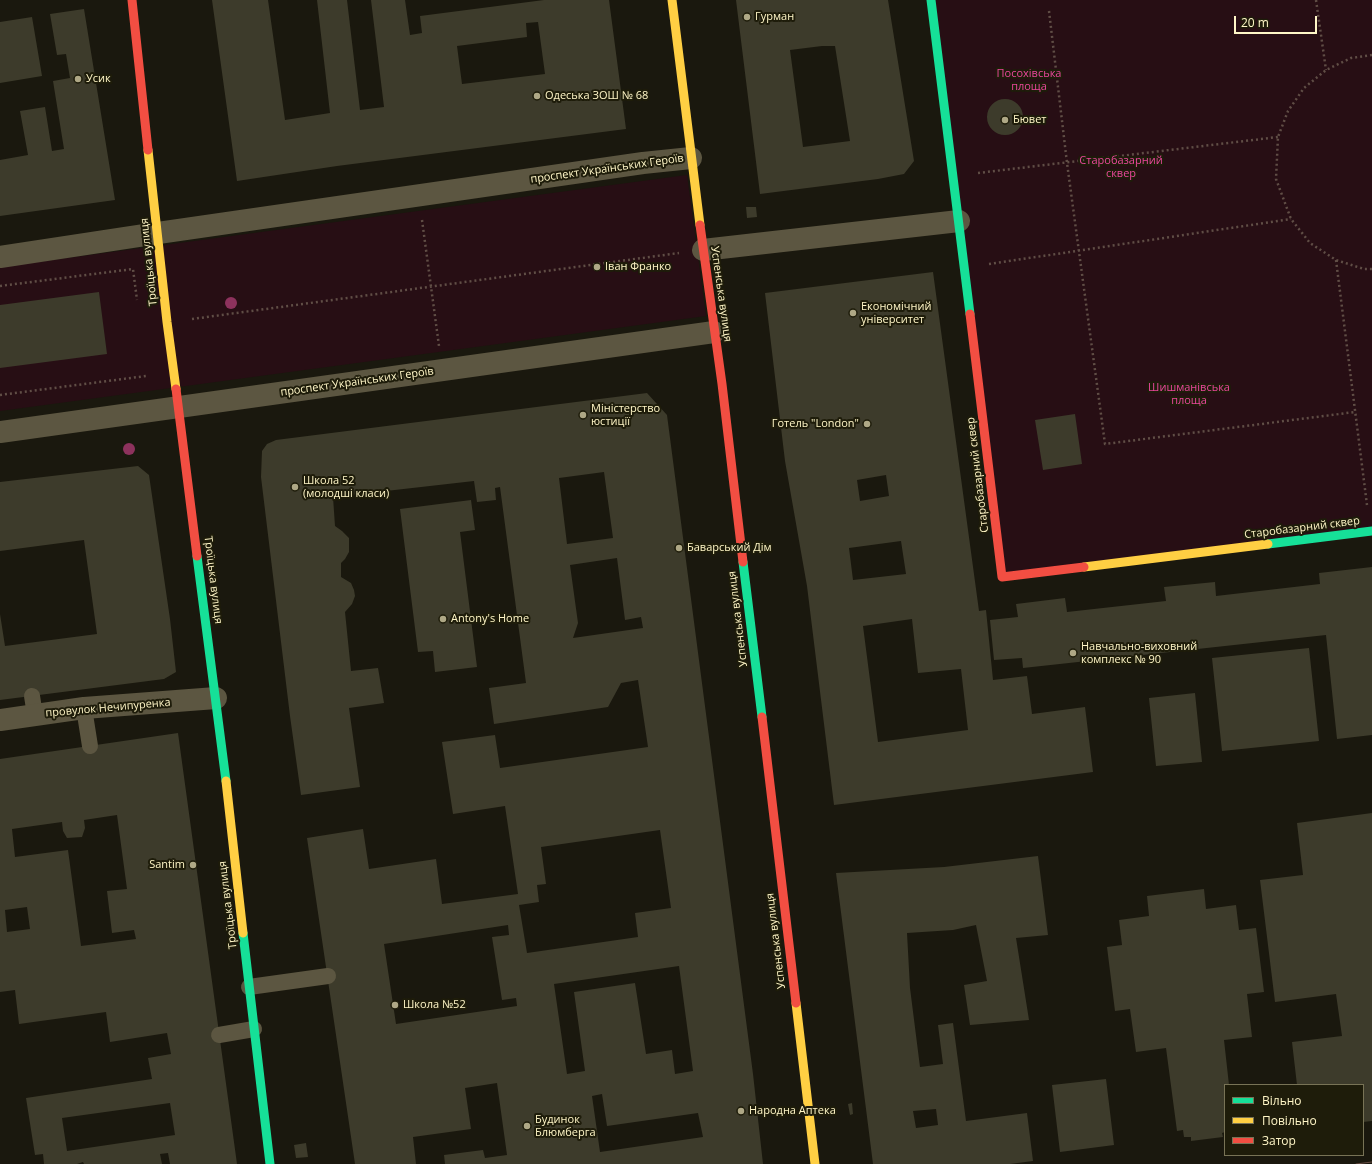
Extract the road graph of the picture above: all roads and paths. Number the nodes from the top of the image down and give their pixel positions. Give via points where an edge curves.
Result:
1 (132, 0) edge
2 (672, 0) edge
3 (931, 0) edge
4 (1316, 0) edge
5 (1048, 11) dead end
6 (1372, 55) edge
7 (1326, 70) junction
8 (1278, 137) junction
9 (691, 158) junction
10 (1067, 163) junction
11 (953, 176) junction
12 (418, 196) junction
13 (1291, 219) junction
14 (958, 221) junction
15 (158, 233) junction
16 (703, 250) junction
17 (1079, 251) junction
18 (0, 257) edge
19 (1336, 260) junction
20 (965, 268) junction
21 (133, 269) dead end
22 (1372, 269) edge
23 (0, 286) edge
24 (431, 286) junction
25 (167, 322) junction
26 (714, 332) junction
27 (442, 370) junction
28 (146, 376) dead end
29 (0, 395) edge
30 (179, 407) junction
31 (1355, 412) junction
32 (0, 432) edge
33 (1371, 531) edge
34 (216, 698) junction
35 (84, 708) junction
36 (0, 720) edge
37 (90, 746) dead end
38 (328, 976) dead end
39 (249, 987) junction
40 (254, 1029) junction
41 (219, 1035) dead end
42 (270, 1164) edge
43 (815, 1164) edge

1 - 15 street, Троїцька вулиця
2 - 9 street, Успенська вулиця
3 - 11 street, Старобазарний сквер
4 - 7 path
5 - 10 path
6 - 7 path via 1351,58
7 - 8 path via 1304,88 1288,111
8 - 10 path
8 - 13 path via 1276,180
9 - 12 street, проспект Українських Героїв
9 - 16 street, Успенська вулиця
10 - 11 path
10 - 17 path
11 - 14 street, Старобазарний сквер
12 - 15 street, проспект Українських Героїв
12 - 24 path
13 - 17 path
13 - 19 path via 1310,243
14 - 16 street
14 - 20 street, Старобазарний сквер
15 - 18 street, проспект Українських Героїв
15 - 25 street, Троїцька вулиця
16 - 24 path
16 - 26 street, Успенська вулиця
17 - 20 path
17 - 31 path via 1105,444
19 - 22 path
19 - 31 path
20 - 33 street, Старобазарний сквер via 1002,577
21 - 23 path
24 - 25 path
24 - 27 path
25 - 30 street, Троїцька вулиця
26 - 27 street, проспект Українських Героїв
26 - 43 street, Успенська вулиця via 730,446
27 - 30 street, проспект Українських Героїв
28 - 29 path
30 - 32 street, проспект Українських Героїв
30 - 34 street, Троїцька вулиця
31 - 33 path
34 - 35 street, провулок Нечипуренка
34 - 39 street, Троїцька вулиця
35 - 36 street, провулок Нечипуренка via 34,705
35 - 37 lane
38 - 39 lane
39 - 40 street, Троїцька вулиця
40 - 41 lane
40 - 42 street, Троїцька вулиця

